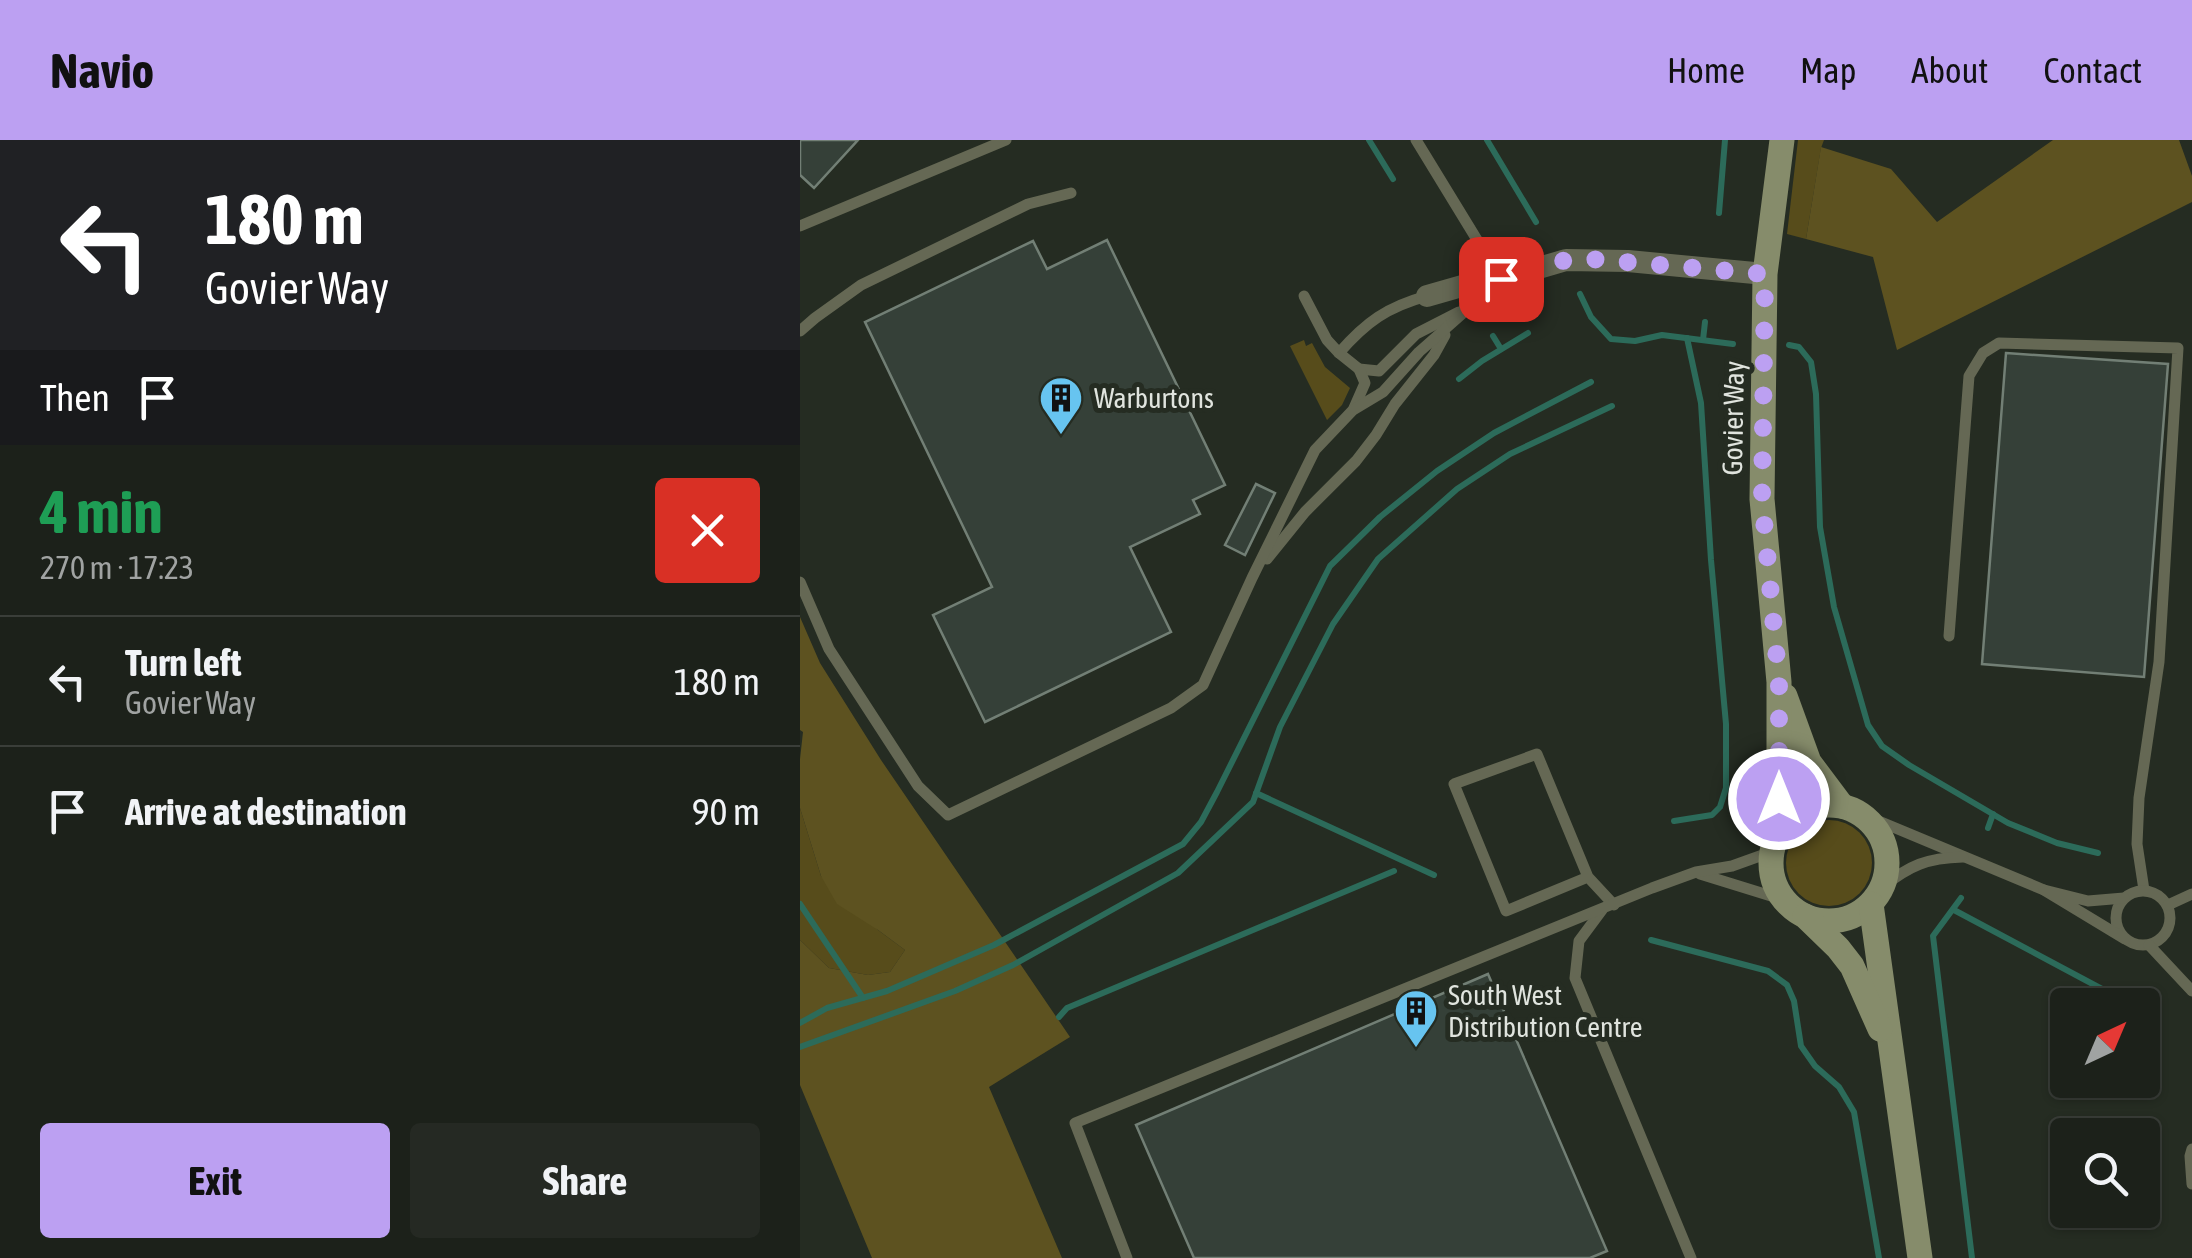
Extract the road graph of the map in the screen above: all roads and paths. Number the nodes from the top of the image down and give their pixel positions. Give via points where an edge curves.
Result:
1 (1006, 140) edge
2 (1416, 140) edge
3 (1782, 140) edge
4 (1071, 193) dead end
5 (800, 226) edge
6 (1765, 274) junction
7 (1501, 279) junction
8 (1304, 296) dead end
9 (1426, 296) joint
10 (1470, 307) junction
11 (1449, 327) junction
12 (800, 331) edge
13 (1339, 353) junction
14 (1359, 369) junction
15 (1353, 410) junction
16 (1252, 578) junction
17 (800, 582) edge
18 (1949, 636) dead end
19 (1779, 682) junction
20 (1850, 809) junction
21 (1775, 842) junction
22 (1968, 857) junction
23 (1696, 872) junction
24 (1588, 877) junction
25 (2044, 890) junction
26 (2144, 890) junction
27 (2192, 894) edge
28 (1876, 896) junction
29 (2124, 898) junction
30 (1784, 900) junction
31 (2168, 906) junction
32 (1608, 908) junction
33 (1805, 916) junction
34 (2125, 940) junction
35 (2149, 945) junction
36 (2192, 992) edge
37 (1893, 1056) junction
38 (2192, 1149) edge
39 (2192, 1184) edge
40 (1127, 1258) edge
41 (1691, 1258) edge
42 (1920, 1258) edge

1 - 5 lane
2 - 7 lane
3 - 6 street, Govier Way
4 - 12 lane via 1028,204 861,285
6 - 7 street via 1591,259
6 - 19 street, Govier Way via 1762,499
7 - 9 street
7 - 10 street
8 - 13 lane
9 - 13 lane via 1383,312
10 - 11 lane
10 - 14 lane via 1416,334 1379,371
11 - 15 lane via 1383,392
11 - 16 lane via 1356,461
13 - 14 lane
14 - 15 lane via 1365,383
15 - 16 lane via 1314,450
16 - 17 lane via 1204,685 1172,708 948,815 918,786 829,649
18 - 26 lane via 1969,376 1983,354 1999,343 2178,348 2159,662 2136,844
19 - 20 street, Govier Way via 1810,762
19 - 21 street, Govier Way
20 - 21 street via 1806,809 1790,818
20 - 22 lane
20 - 28 street via 1882,837 1887,872
21 - 23 lane via 1732,866
21 - 30 street via 1770,869
22 - 25 lane
22 - 28 lane via 1933,858 1903,871
23 - 30 lane
23 - 32 lane
24 - 24 lane via 1506,911 1454,784 1536,754
24 - 32 lane
25 - 29 lane via 2088,900
25 - 34 lane
26 - 29 lane
26 - 31 lane
27 - 31 lane
28 - 33 street via 1840,920
28 - 37 street
29 - 34 lane via 2115,919
30 - 33 street
31 - 35 lane via 2168,930
32 - 40 lane via 1075,1122
32 - 41 lane via 1579,940 1575,978
33 - 37 street via 1852,966
34 - 35 lane
35 - 36 lane
37 - 42 street
38 - 39 lane

